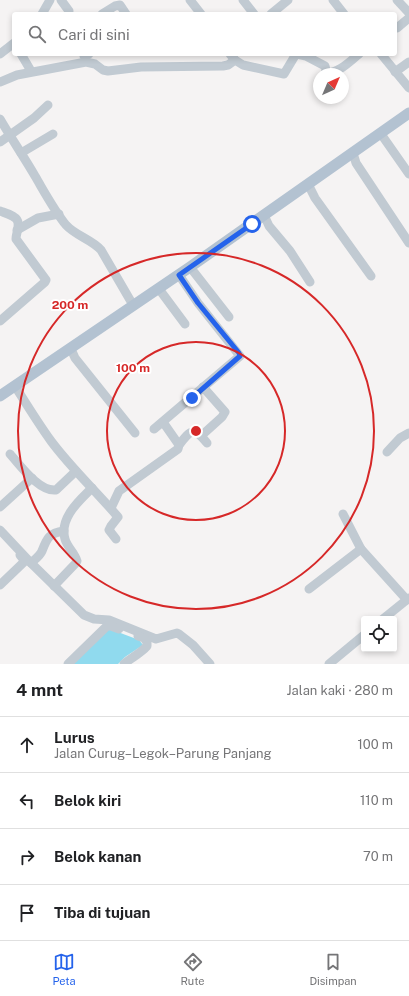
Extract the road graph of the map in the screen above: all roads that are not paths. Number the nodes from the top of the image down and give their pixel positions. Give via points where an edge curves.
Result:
1 (50, 0) edge
2 (61, 0) edge
3 (190, 0) edge
4 (243, 0) edge
5 (288, 0) edge
6 (333, 0) edge
7 (397, 0) edge
8 (69, 11) dead end
9 (43, 12) edge
10 (105, 12) edge
11 (125, 12) edge
12 (199, 12) edge
13 (252, 12) edge
14 (273, 12) edge
15 (342, 12) edge
16 (409, 14) edge
17 (409, 18) edge
18 (397, 28) dead end
19 (12, 45) edge
20 (0, 54) edge
21 (22, 56) edge
22 (296, 56) edge
23 (306, 56) edge
24 (356, 56) edge
25 (383, 56) edge
26 (85, 57) edge
27 (233, 57) edge
28 (409, 62) edge
29 (326, 68) edge
30 (341, 68) edge
31 (31, 71) junction
32 (395, 72) junction
33 (0, 82) edge
34 (409, 88) edge
35 (48, 105) dead end
36 (409, 113) edge
37 (0, 119) edge
38 (53, 134) dead end
39 (381, 134) junction
40 (10, 135) junction
41 (0, 142) edge
42 (21, 153) junction
43 (353, 153) junction
44 (409, 174) edge
45 (308, 184) junction
46 (0, 210) edge
47 (59, 214) junction
48 (264, 215) junction
49 (17, 230) junction
50 (409, 243) edge
51 (190, 267) junction
52 (179, 275) junction
53 (371, 276) dead end
54 (310, 282) dead end
55 (159, 289) junction
56 (133, 305) junction
57 (229, 317) dead end
58 (0, 321) edge
59 (185, 324) dead end
60 (72, 349) junction
61 (16, 386) junction
62 (203, 387) junction
63 (0, 396) edge
64 (163, 422) junction
65 (154, 429) dead end
66 (135, 433) dead end
67 (409, 433) edge
68 (201, 436) junction
69 (207, 443) dead end
70 (179, 445) junction
71 (387, 452) dead end
72 (10, 454) dead end
73 (76, 471) junction
74 (32, 478) junction
75 (92, 488) junction
76 (0, 507) edge
77 (111, 508) junction
78 (343, 514) dead end
79 (0, 530) edge
80 (64, 531) junction
81 (0, 534) edge
82 (116, 539) dead end
83 (361, 549) junction
84 (31, 563) junction
85 (0, 585) edge
86 (54, 586) junction
87 (309, 589) dead end
88 (408, 599) edge
89 (387, 616) edge
90 (130, 630) junction
91 (361, 637) edge
92 (68, 664) edge
93 (124, 664) edge
94 (210, 664) edge
95 (329, 664) edge

1 - 9 street
2 - 8 street
3 - 12 street
4 - 13 street
5 - 14 street
6 - 15 street
7 - 16 street
10 - 11 street via 120,5
17 - 18 street
19 - 20 street
21 - 31 street
22 - 27 street via 284,74 243,65
23 - 29 street
24 - 30 street
25 - 32 street
26 - 27 street via 102,70 108,71 141,67 224,66 228,65
26 - 31 street
28 - 32 street
31 - 33 street
32 - 34 street
35 - 40 street
36 - 39 main road
37 - 40 street
38 - 42 street
39 - 43 main road
39 - 44 street
40 - 41 street
40 - 42 street
42 - 47 street
43 - 45 main road
43 - 50 street via 356,164
45 - 48 main road
45 - 53 street via 315,198
46 - 49 street via 17,220
47 - 49 street via 38,218
47 - 56 street via 71,230 101,250
48 - 51 main road
48 - 54 street via 269,226 290,251
49 - 58 street via 16,239 46,280
51 - 52 main road
51 - 57 street
52 - 55 main road
52 - 62 street via 240,356
55 - 56 main road
55 - 59 street
56 - 60 main road
60 - 61 main road
60 - 66 street via 75,358
61 - 63 main road
61 - 73 street via 40,427
62 - 64 street
62 - 68 street via 225,412
64 - 65 street
64 - 70 street
67 - 71 street via 400,438
68 - 69 street
68 - 70 street via 196,432 190,433
70 - 77 street via 119,490
72 - 74 street
73 - 74 street via 56,490 43,486
73 - 75 street
74 - 76 street
75 - 77 street
75 - 80 street via 72,509
77 - 82 street via 118,517 109,530
78 - 83 street
79 - 84 street
80 - 84 street via 48,538 42,546 42,551
80 - 86 street via 65,539 77,561
81 - 85 street via 25,561
83 - 87 street
83 - 88 street
84 - 86 street
86 - 90 street via 87,617 109,620
88 - 89 street
90 - 92 street via 107,626
90 - 93 street via 144,638 147,646
90 - 94 street via 156,639 177,633 193,645
91 - 95 street

